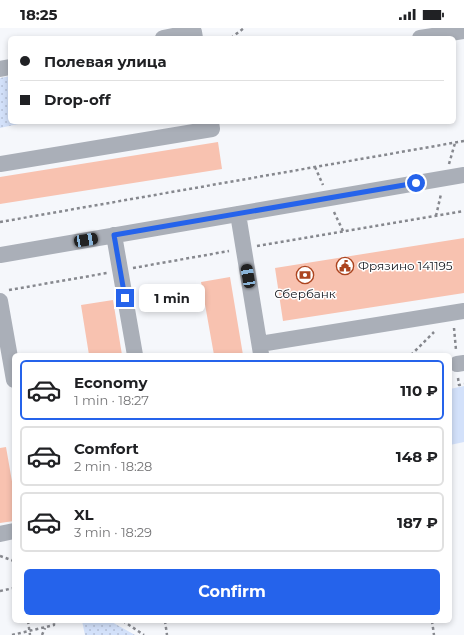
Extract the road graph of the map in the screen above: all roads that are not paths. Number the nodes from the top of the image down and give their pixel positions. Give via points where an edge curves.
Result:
1 (464, 31) edge
2 (173, 36) edge
3 (195, 36) edge
4 (433, 36) edge
5 (211, 124) edge
6 (0, 164) edge
7 (464, 175) edge
8 (238, 214) junction
9 (114, 235) junction
10 (0, 255) edge
11 (0, 300) edge
12 (458, 312) edge
13 (261, 350) edge
14 (135, 353) edge
15 (12, 369) edge
16 (12, 531) edge
17 (0, 534) edge

1 - 4 street
2 - 3 street via 194,32
5 - 6 street via 212,129
7 - 8 street
8 - 9 street
8 - 13 street
9 - 10 street
9 - 14 street
11 - 15 street
12 - 13 street
16 - 17 street

